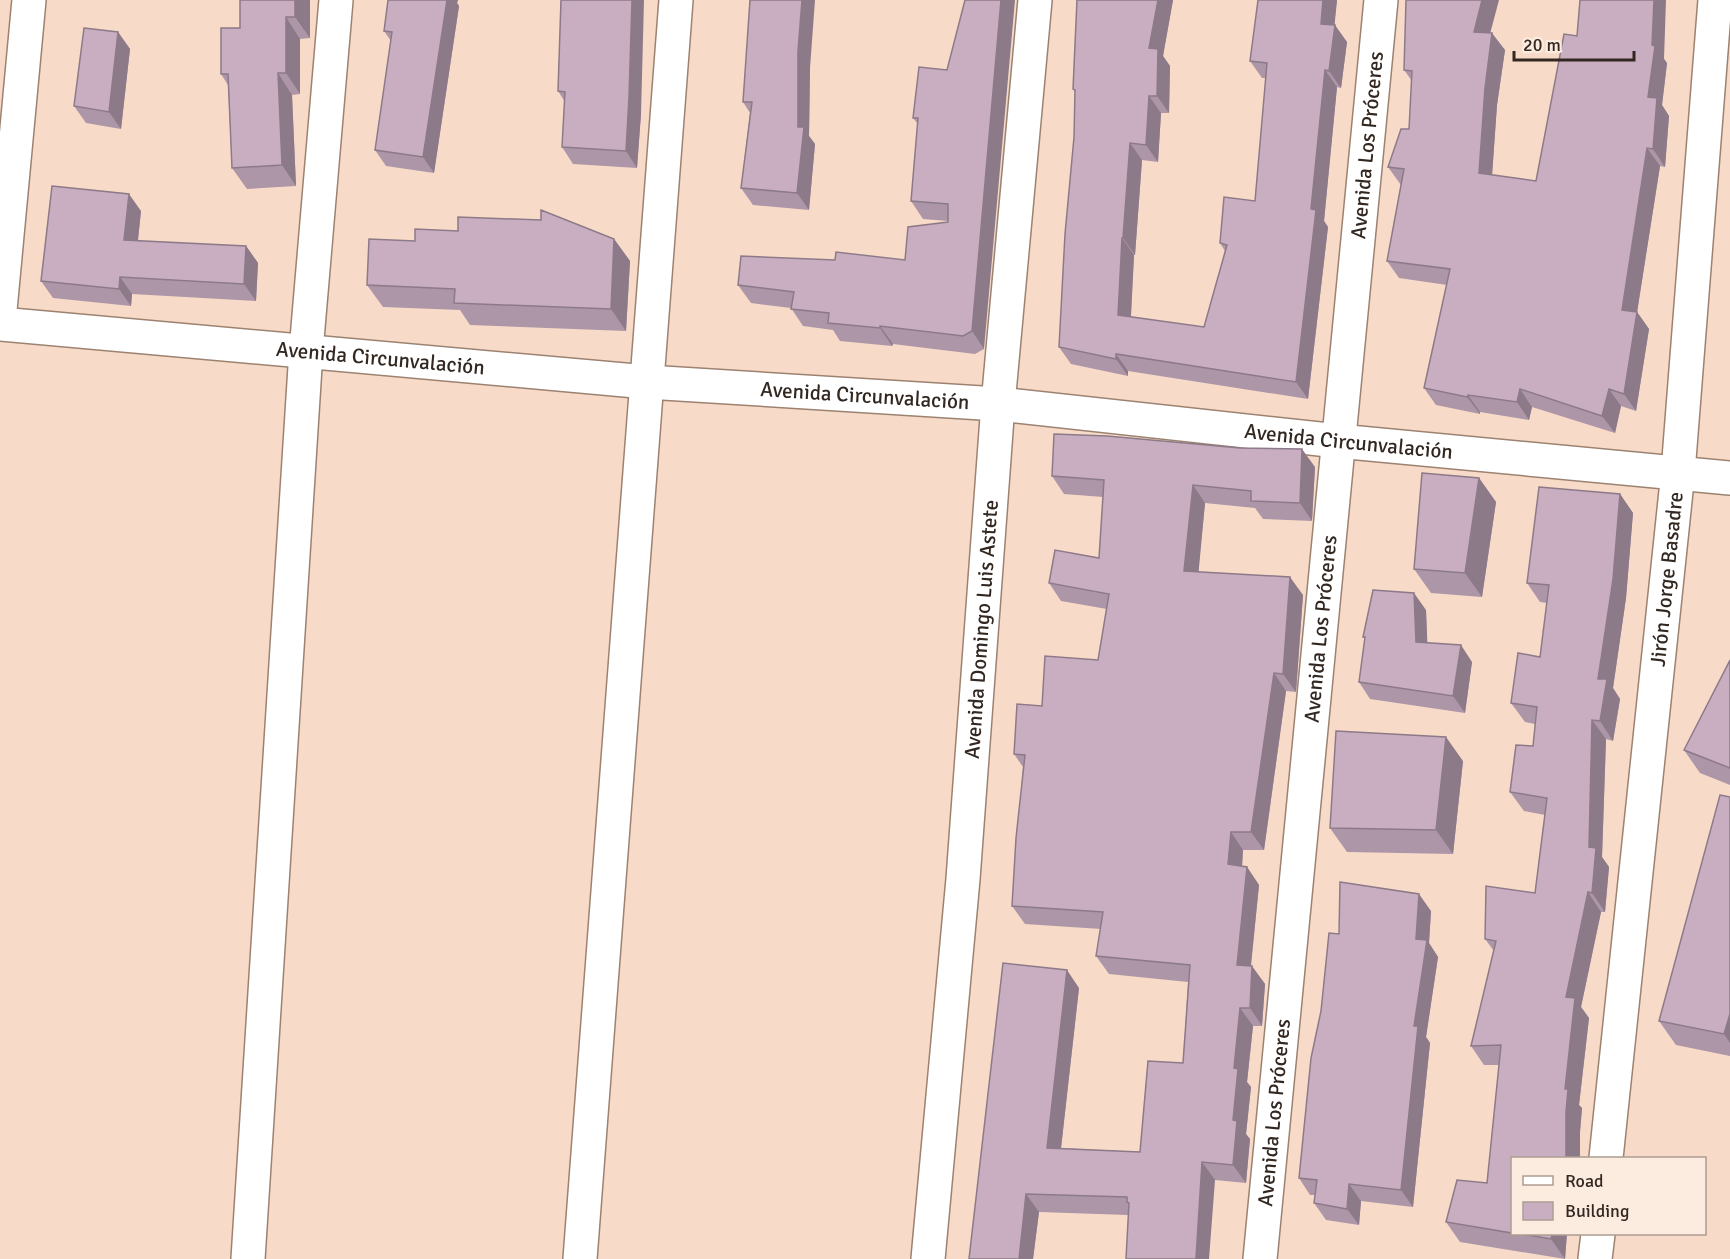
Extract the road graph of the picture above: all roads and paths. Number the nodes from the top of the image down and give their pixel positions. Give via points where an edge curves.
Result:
1 (336, 0) edge
2 (676, 0) edge
3 (1035, 0) edge
4 (1381, 0) edge
5 (1715, 0) edge
6 (19, 10) edge
7 (0, 310) edge
8 (0, 324) edge
9 (306, 351) junction
10 (647, 382) junction
11 (998, 404) junction
12 (1338, 441) junction
13 (1678, 472) junction
14 (1730, 478) edge
15 (1606, 1157) edge
16 (1598, 1235) edge
17 (248, 1259) edge
18 (580, 1259) edge
19 (928, 1259) edge
20 (1260, 1259) edge
21 (1595, 1259) edge

1 - 9 street
2 - 10 street
3 - 11 street, Avenida Domingo Luis Astete
4 - 12 street, Avenida Los Próceres
5 - 13 street, Jirón Jorge Basadre
6 - 7 street
8 - 9 street, Avenida Circunvalación
9 - 10 street, Avenida Circunvalación
9 - 17 street
10 - 11 street, Avenida Circunvalación
10 - 18 street
11 - 12 street, Avenida Circunvalación
11 - 19 street, Avenida Domingo Luis Astete via 963,879
12 - 13 street, Avenida Circunvalación
12 - 20 street, Avenida Los Próceres
13 - 14 street, Avenida Circunvalación
13 - 15 street, Jirón Jorge Basadre
16 - 21 street

